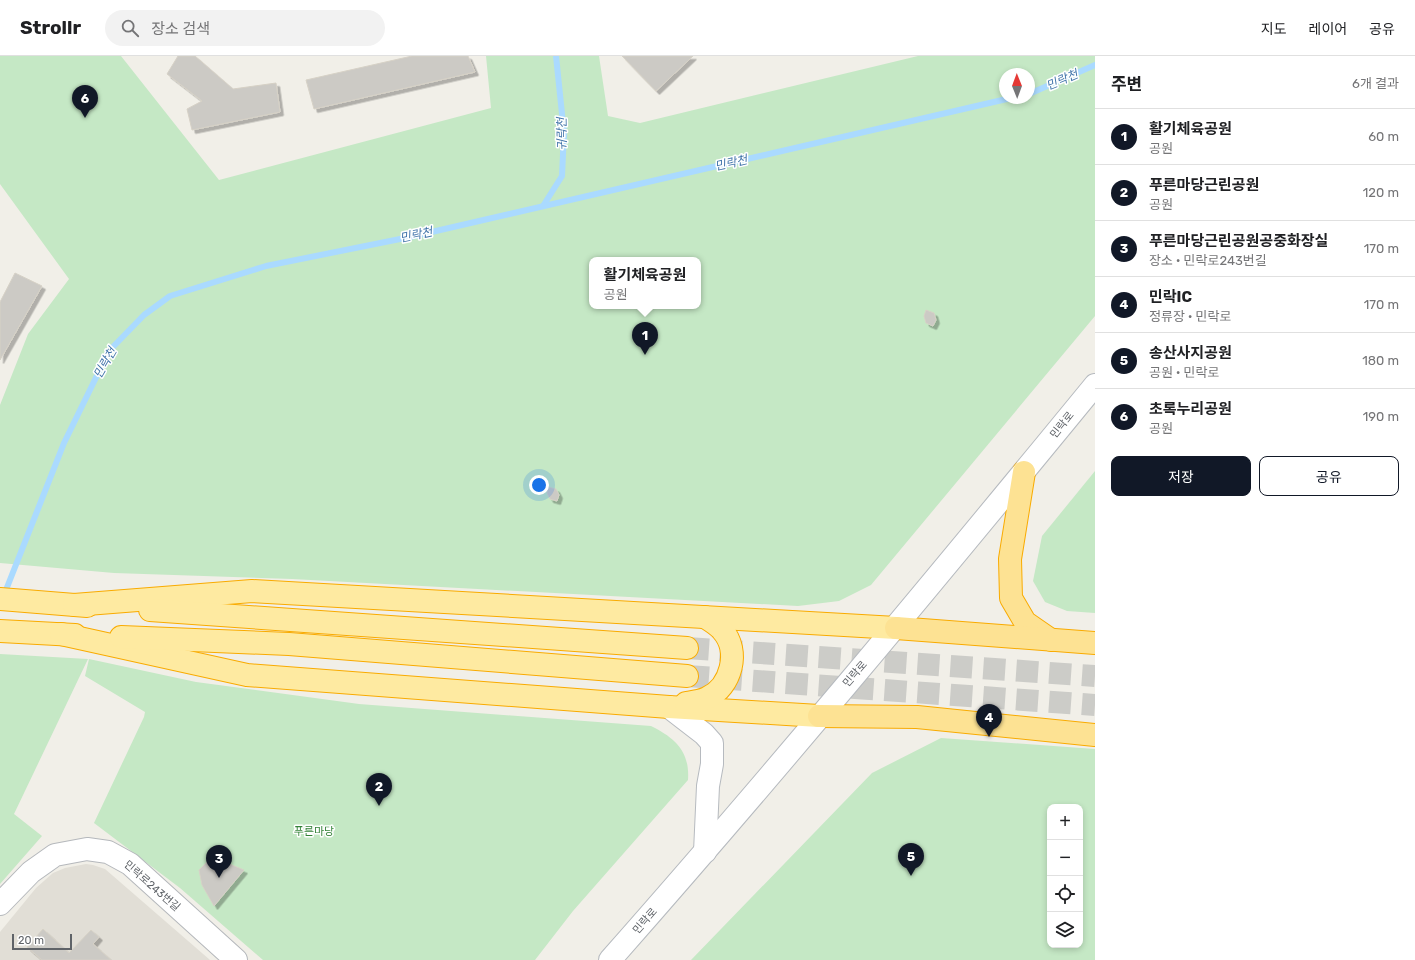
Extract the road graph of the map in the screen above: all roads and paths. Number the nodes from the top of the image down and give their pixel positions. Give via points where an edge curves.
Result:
1 (1095, 385) edge
2 (1024, 472) junction
3 (0, 599) edge
4 (74, 605) junction
5 (705, 617) junction
6 (896, 628) junction
7 (0, 631) edge
8 (60, 634) junction
9 (1051, 640) junction
10 (1095, 643) edge
11 (687, 648) tunnel mouth
12 (687, 676) tunnel mouth
13 (669, 707) junction
14 (819, 716) junction
15 (1095, 735) edge
16 (705, 852) junction
17 (0, 904) edge
18 (236, 960) edge
19 (610, 960) edge

1 - 2 main road, 민락로
2 - 6 main road, 민락로
2 - 9 highway via 1010,559 1011,598 1025,622
3 - 4 highway
4 - 5 highway via 252,592
4 - 11 highway
5 - 6 highway
5 - 13 highway via 722,630 732,646 732,667 723,686 707,699
6 - 9 highway
6 - 14 main road, 민락로
7 - 8 highway
8 - 12 highway via 289,644
8 - 13 highway via 247,675
9 - 10 highway
13 - 14 highway
13 - 16 main road via 712,743
14 - 15 highway via 917,717
14 - 16 main road, 민락로
16 - 19 main road, 민락로
17 - 18 main road, 민락로243번길 via 31,872 54,854 87,849 108,852 130,864

